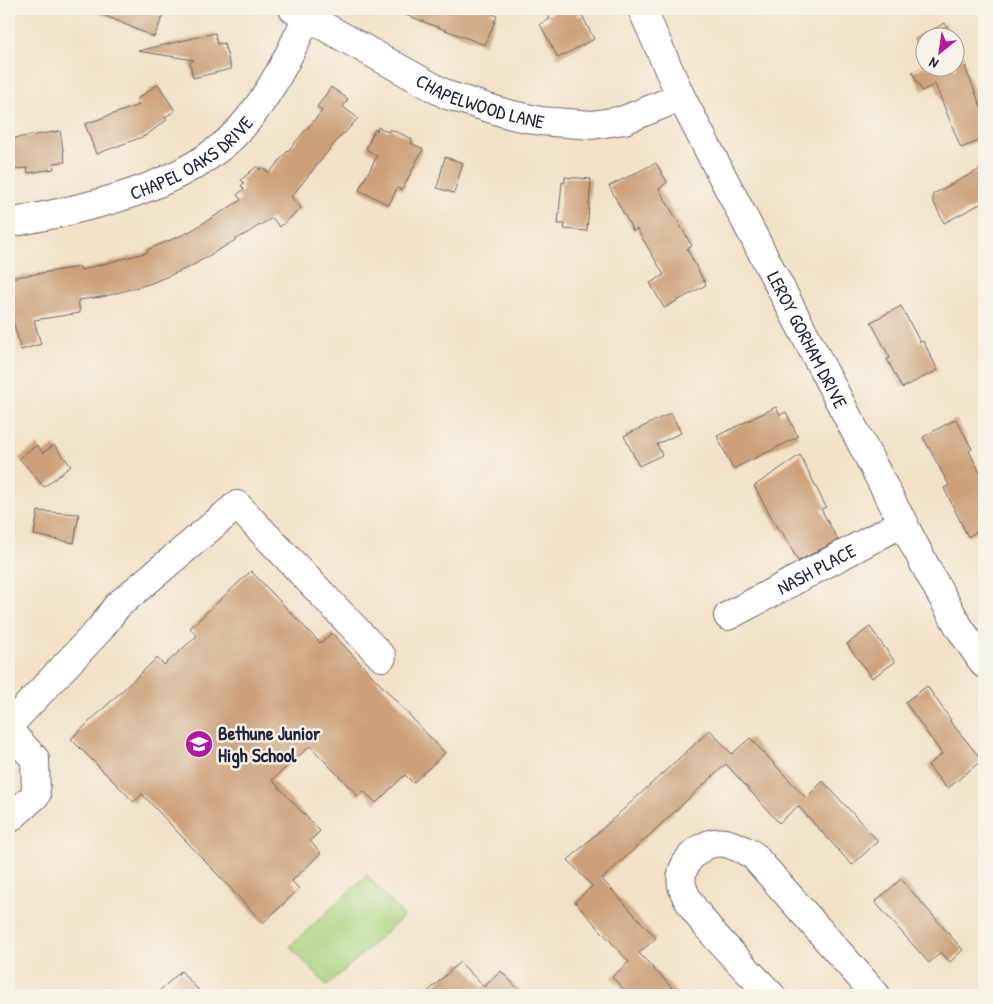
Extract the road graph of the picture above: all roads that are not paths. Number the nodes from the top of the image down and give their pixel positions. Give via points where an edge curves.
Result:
1 (642, 9) edge
2 (303, 12) edge
3 (681, 97) junction
4 (9, 223) edge
5 (904, 522) junction
6 (728, 616) dead end
7 (382, 658) dead end
8 (984, 664) edge
9 (9, 725) edge
10 (9, 731) edge
11 (9, 819) edge
12 (771, 995) edge
13 (876, 995) edge

1 - 3 street, LEROY GORHAM DRIVE
2 - 3 street, CHAPELWOOD LANE via 447,95 508,114 540,121 592,125 624,120
2 - 4 street, CHAPEL OAKS DRIVE via 286,63 256,110 235,134 198,161 153,185 102,203
3 - 5 street, LEROY GORHAM DRIVE
5 - 6 street, NASH PLACE
5 - 8 street, LEROY GORHAM DRIVE via 959,627
7 - 9 street via 236,505 117,606 100,629
10 - 11 street via 35,759 36,795
12 - 13 street via 691,908 682,884 684,865 698,850 716,841 737,846 753,856

